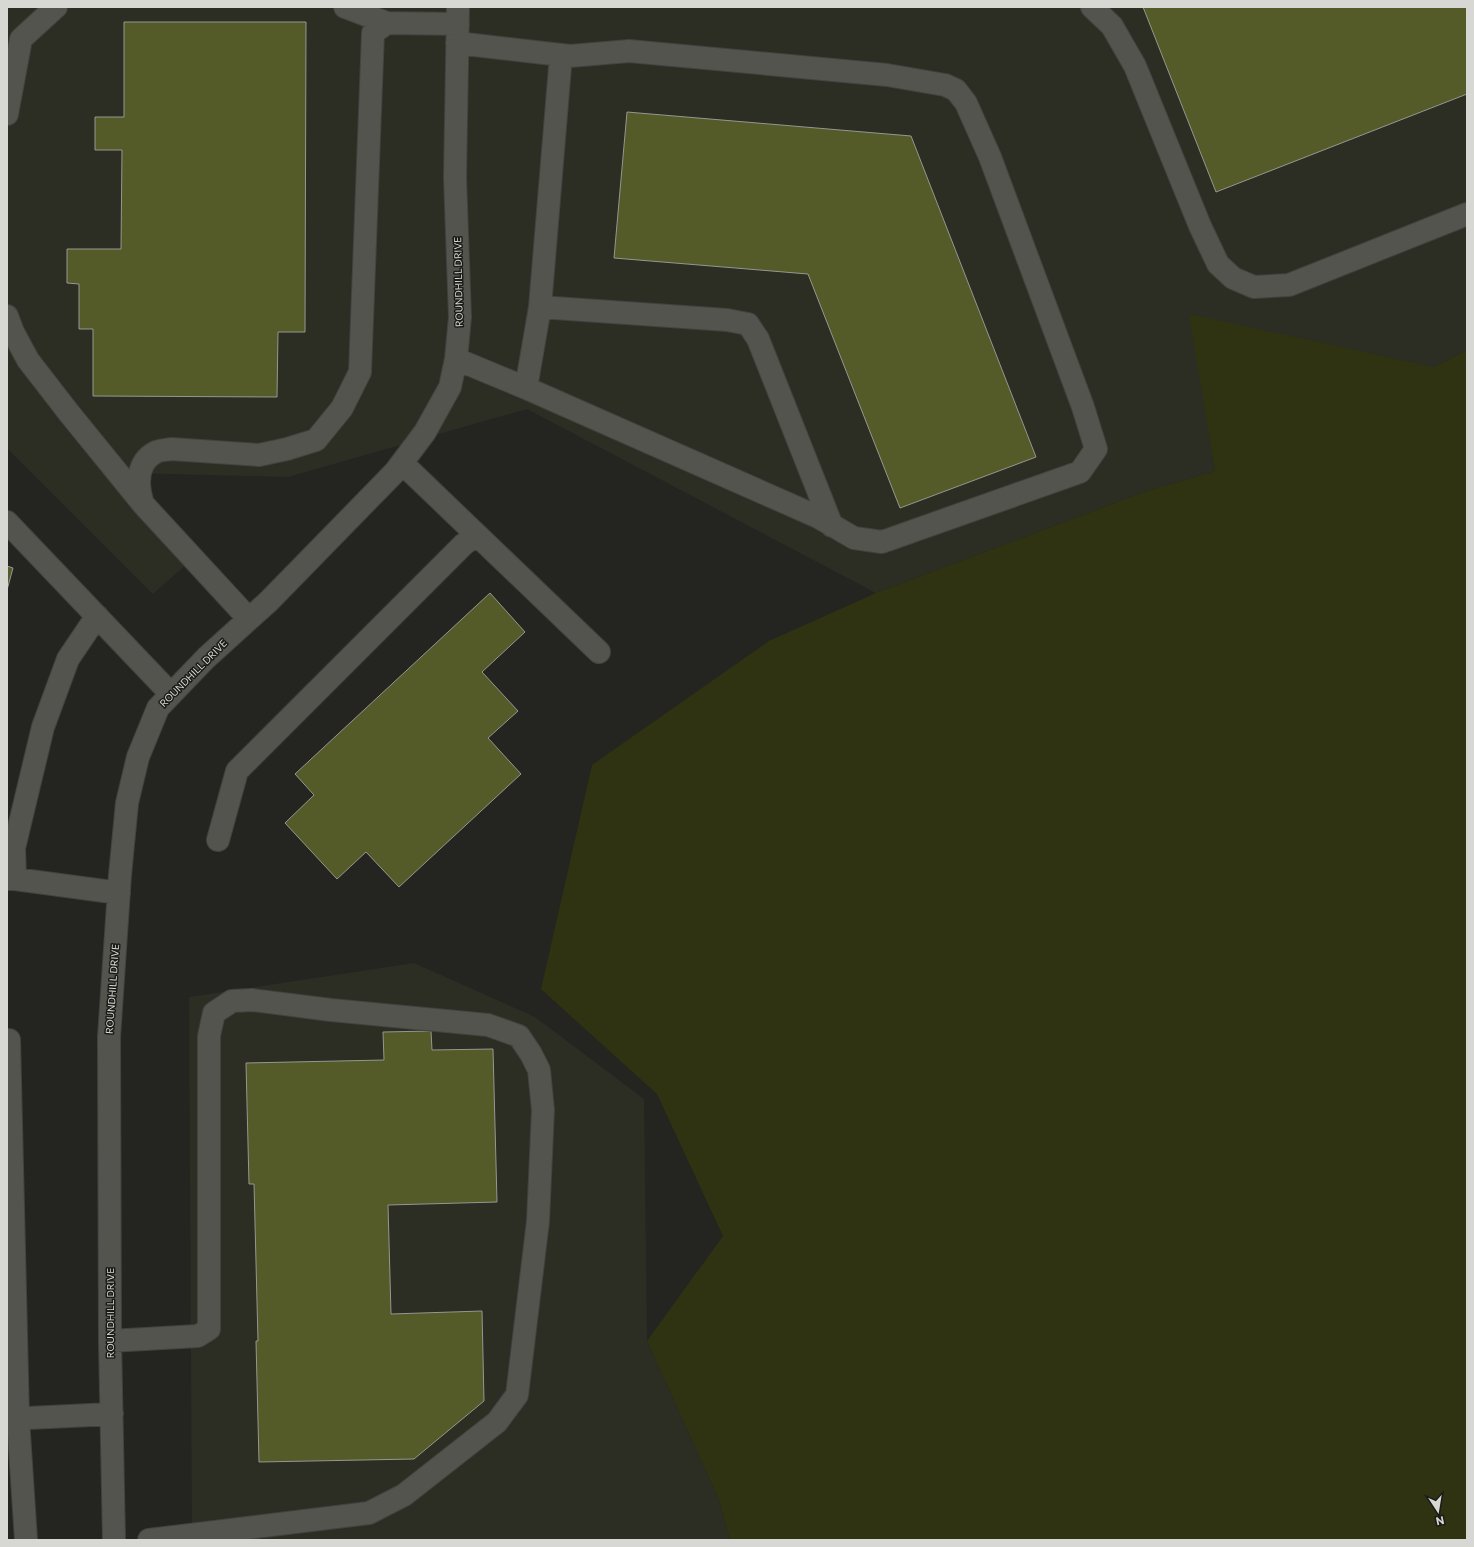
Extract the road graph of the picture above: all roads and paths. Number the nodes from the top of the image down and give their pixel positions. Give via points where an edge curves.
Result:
1 (56, 7) edge
2 (345, 7) edge
3 (1092, 7) edge
4 (387, 23) junction
5 (458, 25) edge
6 (561, 54) junction
7 (7, 114) edge
8 (1467, 214) edge
9 (540, 307) junction
10 (7, 316) edge
11 (456, 359) junction
12 (526, 388) junction
13 (402, 463) junction
14 (143, 504) junction
15 (7, 522) edge
16 (832, 526) junction
17 (476, 535) junction
18 (97, 616) junction
19 (249, 619) junction
20 (599, 652) dead end
21 (171, 694) junction
22 (218, 840) dead end
23 (11, 879) edge
24 (119, 893) junction
25 (9, 1040) dead end
26 (11, 1252) edge
27 (12, 1341) edge
28 (110, 1342) junction
29 (112, 1414) junction
30 (12, 1419) edge
31 (16, 1517) edge
32 (26, 1540) edge
33 (114, 1540) edge
34 (148, 1540) edge

1 - 7 street via 21,39
2 - 4 street
3 - 8 street via 1112,26 1135,66 1200,226 1218,264 1233,278 1254,287 1289,285
4 - 5 street
4 - 14 street via 373,33 360,372 342,408 316,440 287,449 259,455 171,449 157,451 144,460 139,475 139,493
5 - 6 street
5 - 11 street, ROUNDHILL DRIVE via 455,177 460,317
6 - 9 street
6 - 16 street via 570,56 629,51 887,75 945,85 956,90 966,103 990,157 1096,449 1080,472 882,542 854,538
9 - 12 street
9 - 16 street via 727,320 748,324 758,339
10 - 14 street via 28,360
11 - 12 street
11 - 13 street, ROUNDHILL DRIVE via 450,386 425,432
12 - 16 street via 811,514
13 - 17 street
13 - 19 street, ROUNDHILL DRIVE via 275,596
14 - 19 street
15 - 18 street
17 - 20 street
17 - 22 street via 237,771
18 - 21 street
18 - 23 street via 68,659 43,727 14,848
19 - 21 street, ROUNDHILL DRIVE
21 - 24 street, ROUNDHILL DRIVE via 158,708 138,757 127,803
23 - 24 street
24 - 28 street, ROUNDHILL DRIVE via 109,1037
25 - 26 street
26 - 27 street
27 - 30 street
28 - 29 street, ROUNDHILL DRIVE
28 - 34 street via 198,1336 209,1329 209,1036 214,1013 232,1001 252,1000 330,1010 488,1024 519,1036 539,1070 543,1110 538,1221 517,1395 497,1422 404,1495 369,1513
29 - 30 street
29 - 33 street, ROUNDHILL DRIVE
30 - 31 street
31 - 32 street

